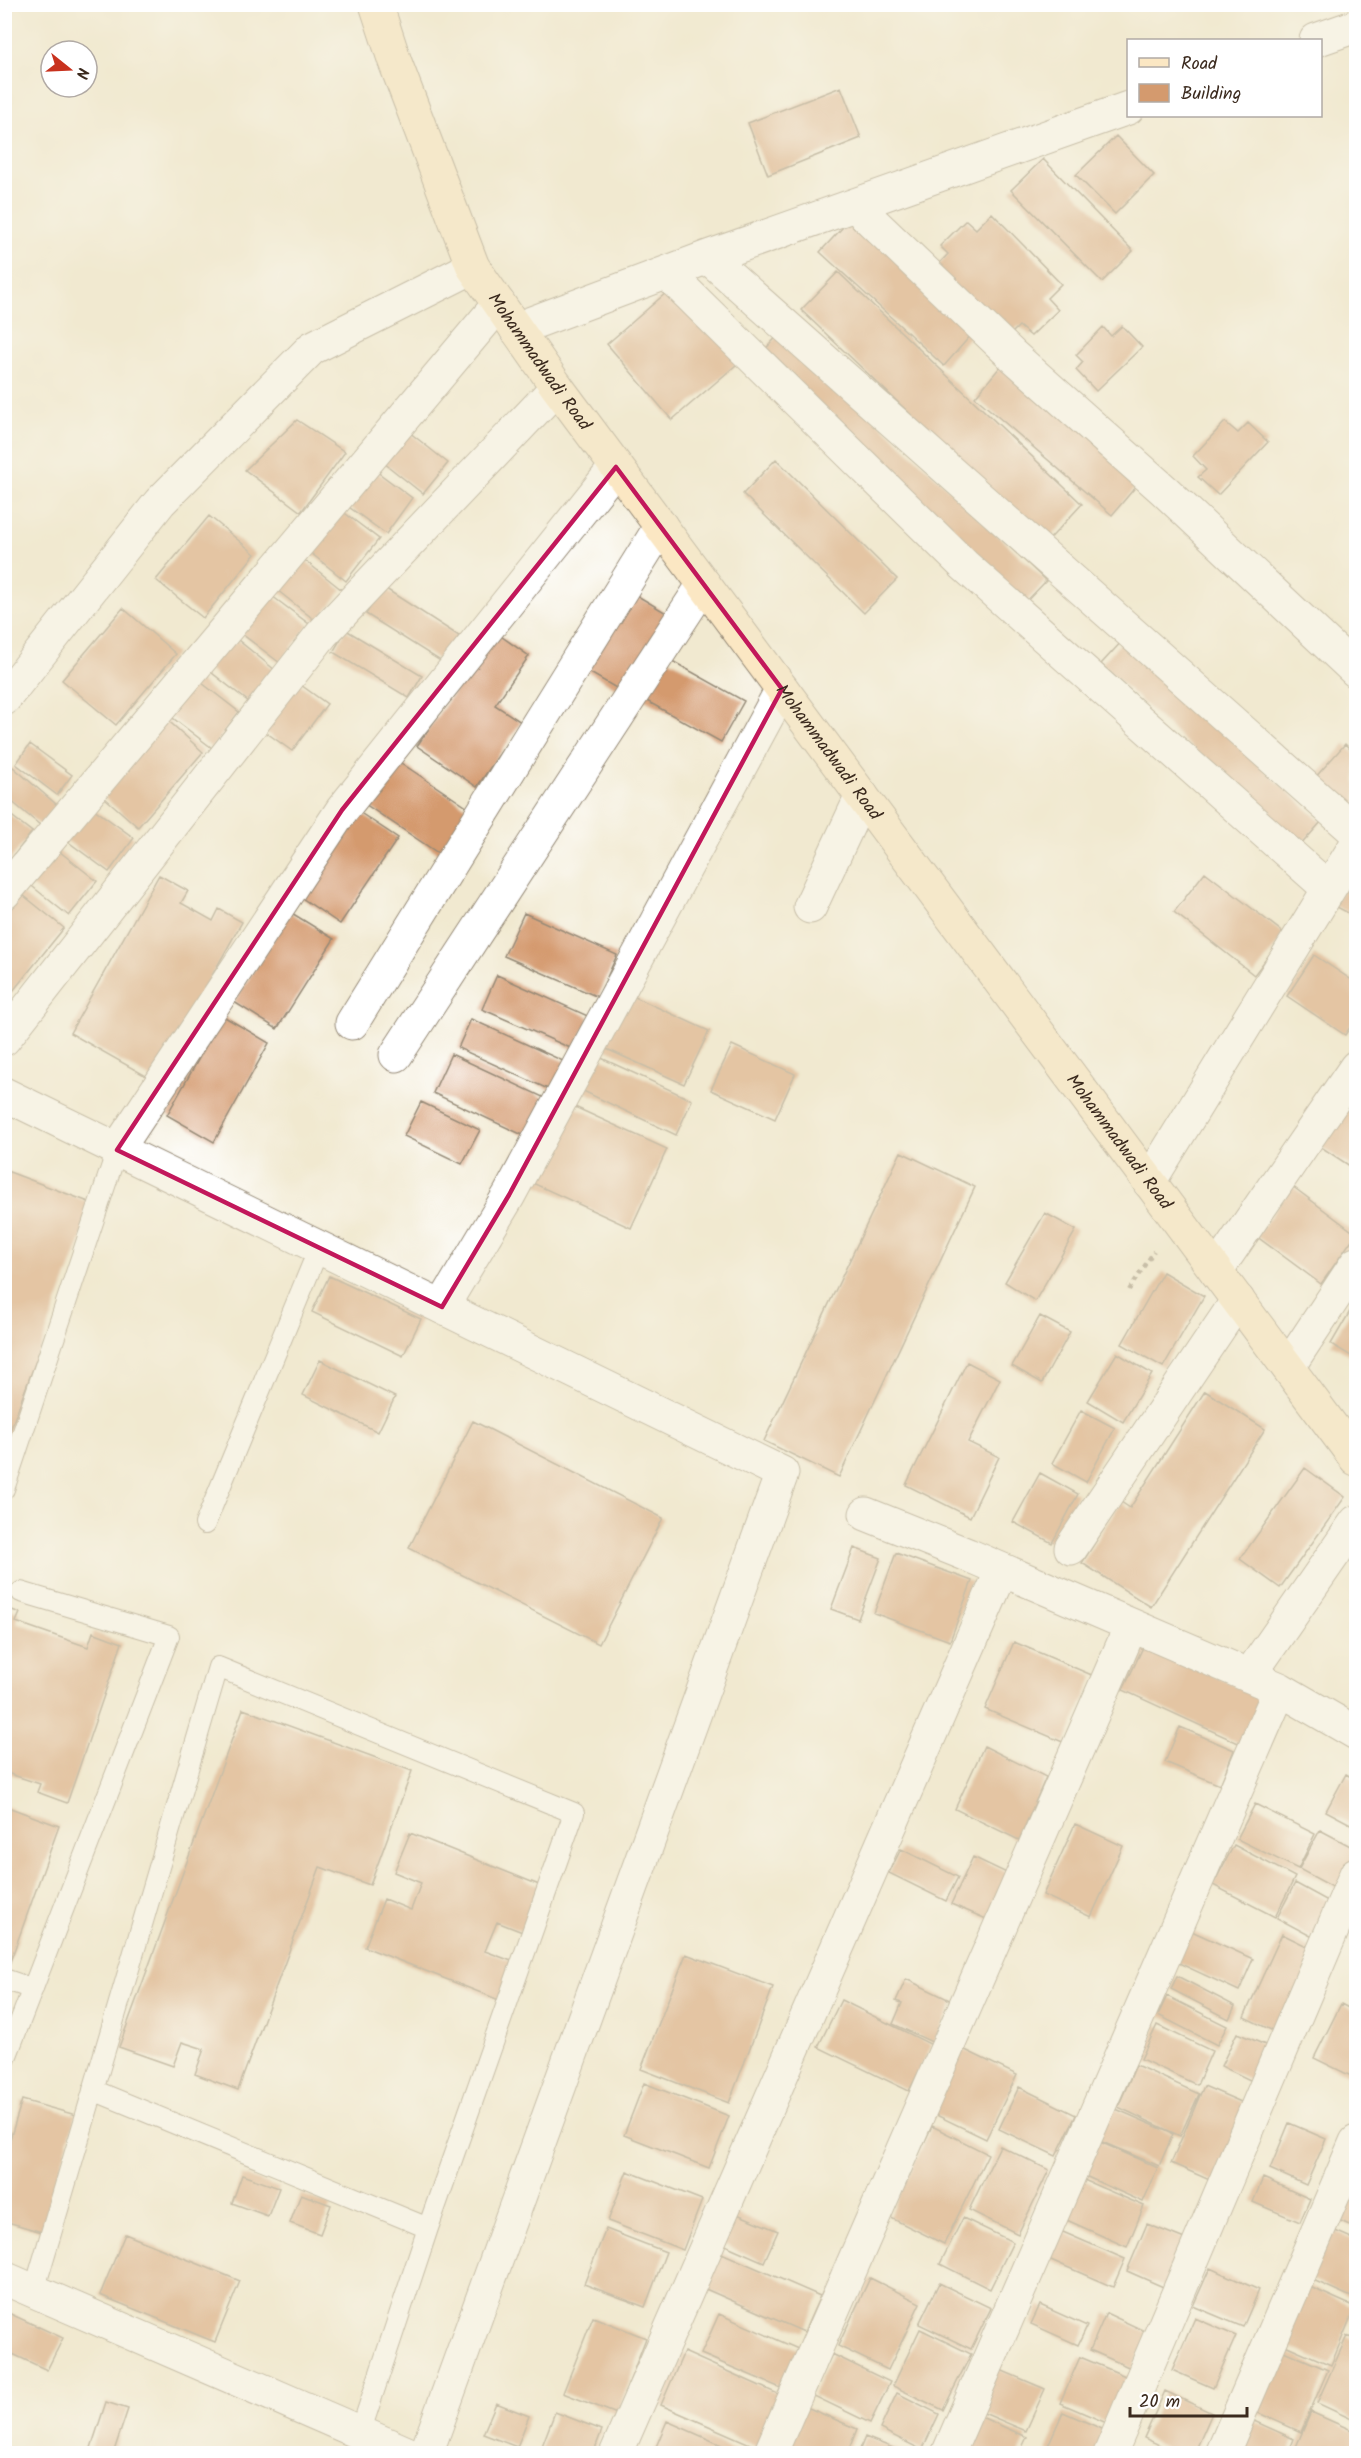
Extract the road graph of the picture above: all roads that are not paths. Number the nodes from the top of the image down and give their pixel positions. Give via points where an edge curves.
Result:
1 (376, 4) edge
2 (1356, 26) edge
3 (1319, 39) edge
4 (1127, 108) edge
5 (856, 206) junction
6 (708, 257) junction
7 (473, 267) junction
8 (667, 273) junction
9 (507, 316) junction
10 (557, 387) junction
11 (616, 467) junction
12 (661, 526) junction
13 (704, 584) junction
14 (1356, 671) edge
15 (782, 689) junction
16 (4, 699) edge
17 (862, 796) junction
18 (1356, 832) edge
19 (1356, 845) edge
20 (1329, 888) junction
21 (4, 893) edge
22 (810, 907) dead end
23 (352, 1023) dead end
24 (4, 1040) edge
25 (396, 1055) dead end
26 (1356, 1067) edge
27 (4, 1094) edge
28 (117, 1150) junction
29 (1149, 1182) junction
30 (319, 1248) junction
31 (1356, 1263) edge
32 (1216, 1271) junction
33 (1238, 1300) junction
34 (442, 1307) junction
35 (1288, 1367) junction
36 (1356, 1460) edge
37 (4, 1489) edge
38 (866, 1514) dead end
39 (1356, 1522) edge
40 (205, 1524) dead end
41 (1071, 1548) dead end
42 (1002, 1570) junction
43 (21, 1592) dead end
44 (1131, 1626) junction
45 (1250, 1676) junction
46 (1280, 1689) junction
47 (1356, 1733) edge
48 (1356, 1875) edge
49 (4, 1979) edge
50 (33, 1989) junction
51 (4, 2063) edge
52 (93, 2090) junction
53 (1356, 2142) edge
54 (429, 2228) junction
55 (4, 2278) edge
56 (34, 2291) junction
57 (360, 2433) junction
58 (409, 2454) edge
59 (426, 2454) edge
60 (616, 2454) edge
61 (770, 2454) edge
62 (948, 2454) edge
63 (1110, 2454) edge
64 (1222, 2454) edge

1 - 7 main road, Mohammadwadi Road
2 - 3 street
4 - 5 street
5 - 6 street
5 - 14 street
6 - 8 street
6 - 18 street
7 - 9 main road, Mohammadwadi Road
7 - 16 street via 312,348 160,502
8 - 9 street
8 - 20 street via 964,566
9 - 10 main road, Mohammadwadi Road
9 - 21 street
10 - 11 main road, Mohammadwadi Road
10 - 24 street via 322,634
11 - 12 main road, Mohammadwadi Road
11 - 28 street via 342,810
12 - 13 main road, Mohammadwadi Road
12 - 23 street
13 - 15 main road, Mohammadwadi Road
13 - 25 street
15 - 17 main road, Mohammadwadi Road
15 - 34 street via 509,1195
17 - 22 street
17 - 29 main road, Mohammadwadi Road
19 - 20 street
20 - 29 street
26 - 32 street
27 - 28 street
28 - 30 street
28 - 37 lane
29 - 32 main road, Mohammadwadi Road
30 - 34 street
30 - 40 lane
31 - 35 street
32 - 33 main road, Mohammadwadi Road
33 - 35 main road, Mohammadwadi Road
33 - 41 street
34 - 59 street via 782,1473
35 - 36 main road, Mohammadwadi Road
38 - 42 street
39 - 45 street
42 - 44 street
42 - 60 street
43 - 50 lane via 169,1636
44 - 45 street
44 - 61 street
45 - 46 street
46 - 47 street
46 - 62 street
48 - 63 street
49 - 50 lane
50 - 51 lane
52 - 54 lane
52 - 54 lane via 218,1667 574,1813
52 - 56 lane
53 - 64 street
54 - 57 lane
55 - 56 street
56 - 57 street
57 - 58 street

